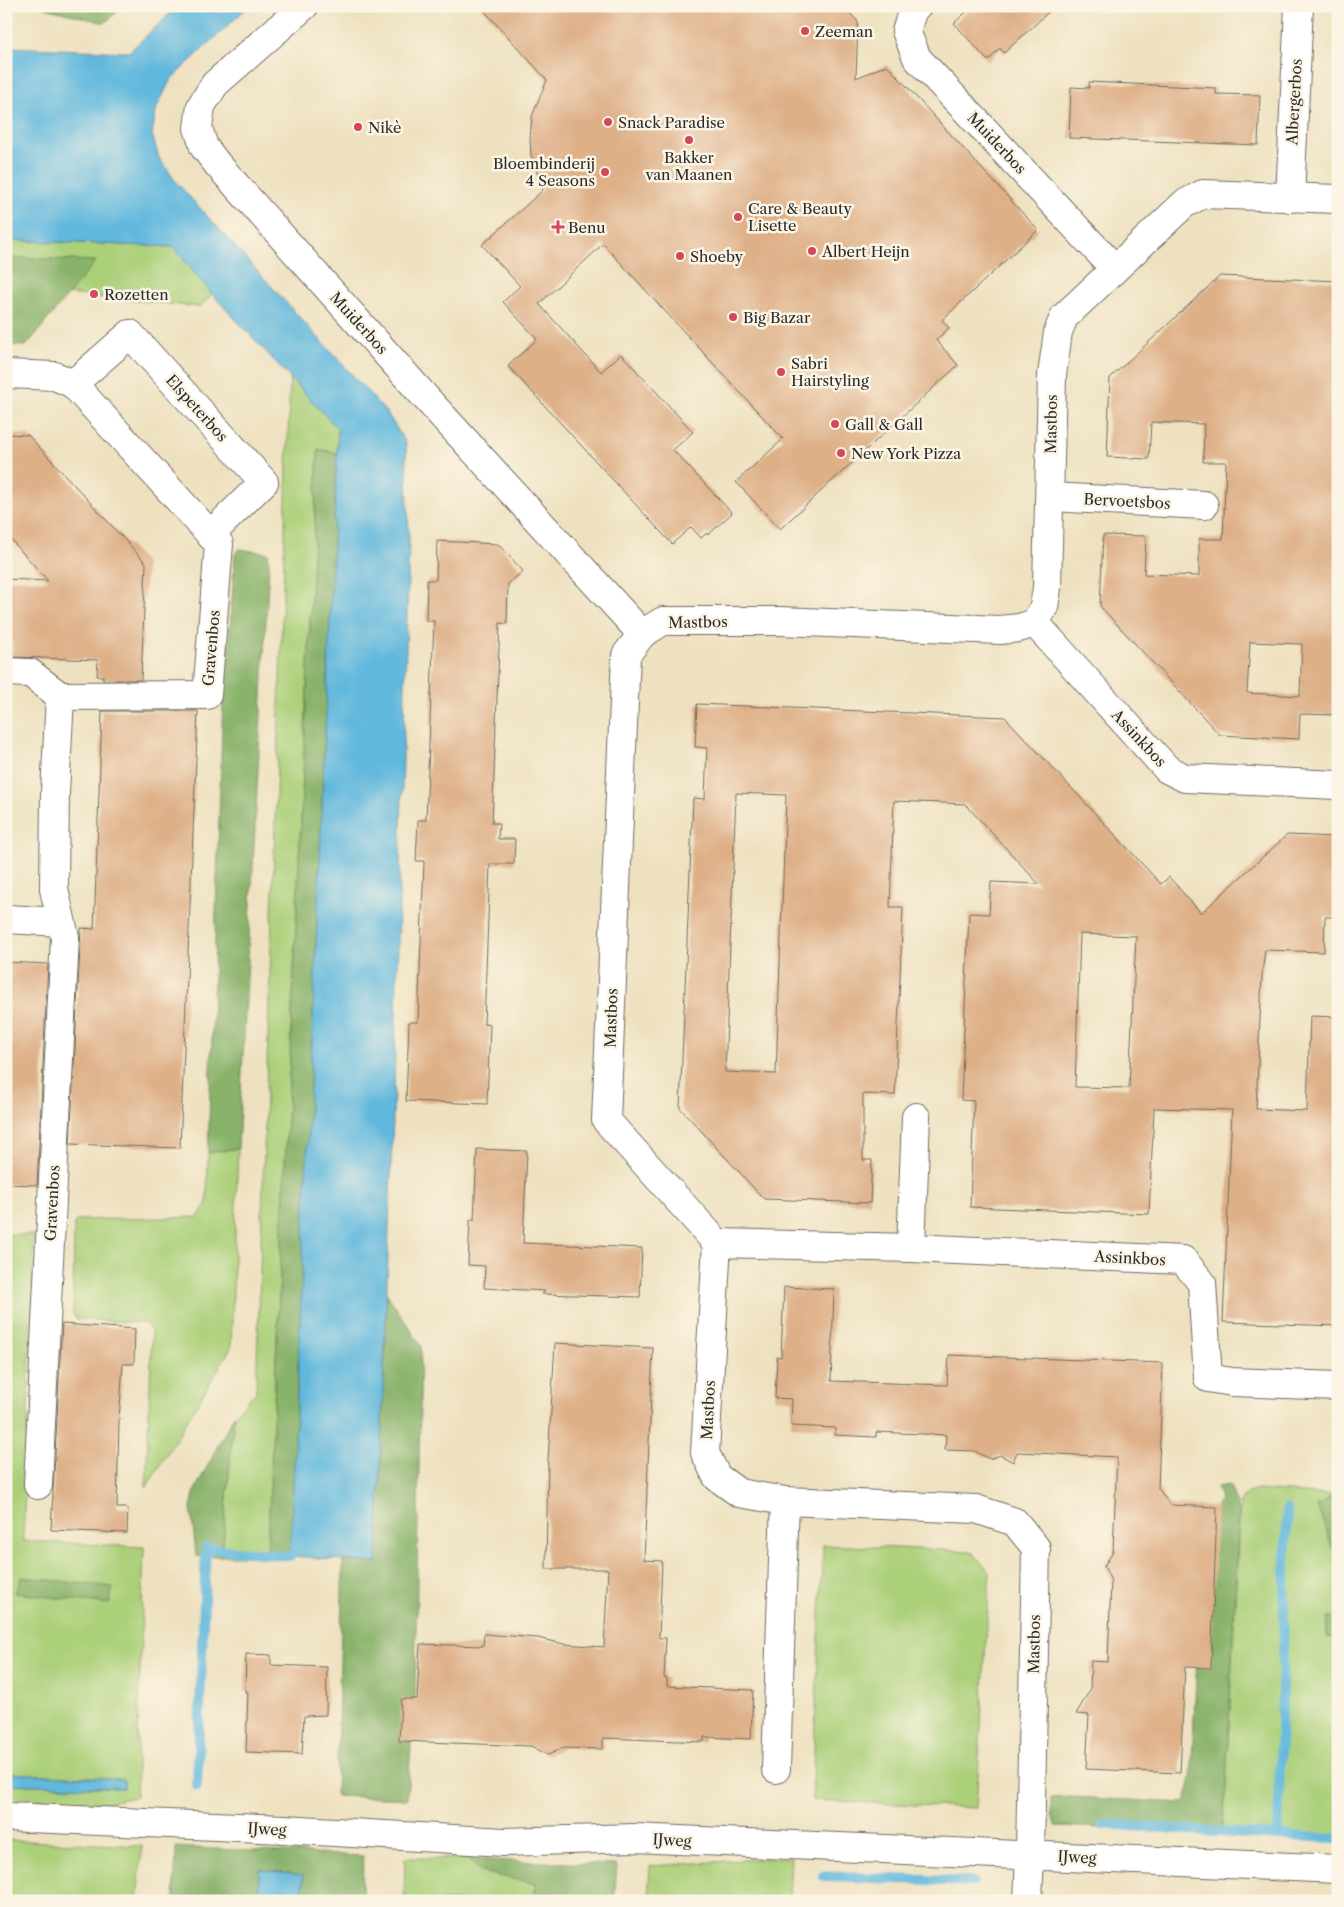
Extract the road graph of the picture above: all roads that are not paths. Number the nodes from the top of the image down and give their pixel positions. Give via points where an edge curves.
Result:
1 (304, 6) edge
2 (917, 6) edge
3 (1299, 6) edge
4 (1290, 198) junction
5 (1338, 199) edge
6 (1115, 270) junction
7 (6, 374) edge
8 (73, 384) junction
9 (1050, 498) junction
10 (1204, 504) dead end
11 (215, 540) junction
12 (1036, 623) junction
13 (642, 634) junction
14 (6, 672) edge
15 (60, 696) junction
16 (1338, 785) edge
17 (6, 918) edge
18 (61, 922) junction
19 (916, 1117) dead end
20 (717, 1242) junction
21 (911, 1248) junction
22 (1338, 1386) edge
23 (38, 1485) dead end
24 (785, 1500) junction
25 (776, 1769) dead end
26 (6, 1817) edge
27 (1030, 1854) junction
28 (1338, 1869) edge
29 (1028, 1901) edge

1 - 13 street, Muiderbos via 215,84 201,106 198,128 204,147 426,398
2 - 6 street, Muiderbos via 906,31 917,58
3 - 4 street, Albergerbos
4 - 5 street, Mastbos
4 - 6 street, Mastbos via 1203,194 1184,204
6 - 9 street, Mastbos via 1064,318 1058,332 1052,375
7 - 8 street via 55,376
8 - 11 street
8 - 11 street, Elspeterbos via 130,334 137,341 264,482
9 - 10 street, Bervoetsbos
9 - 12 street, Mastbos via 1047,588 1044,607
11 - 15 street, Gravenbos via 207,695
12 - 13 street, Mastbos via 1000,630 780,621 663,621
12 - 16 street, Assinkbos via 1167,770 1185,778
13 - 20 street, Mastbos via 626,655 606,1120
14 - 15 street via 30,674
15 - 18 street, Gravenbos via 54,889
17 - 18 street
18 - 23 street, Gravenbos via 65,947
19 - 21 street
20 - 21 street, Assinkbos
20 - 24 street, Mastbos via 705,1453 717,1478 739,1493
21 - 22 street, Assinkbos via 1183,1260 1202,1284 1208,1378 1232,1382
24 - 25 street
24 - 27 street, Mastbos via 976,1510 1015,1522 1036,1548
26 - 27 street, IJweg via 504,1842 634,1838
27 - 28 street, IJweg
27 - 29 street, Mastbos

